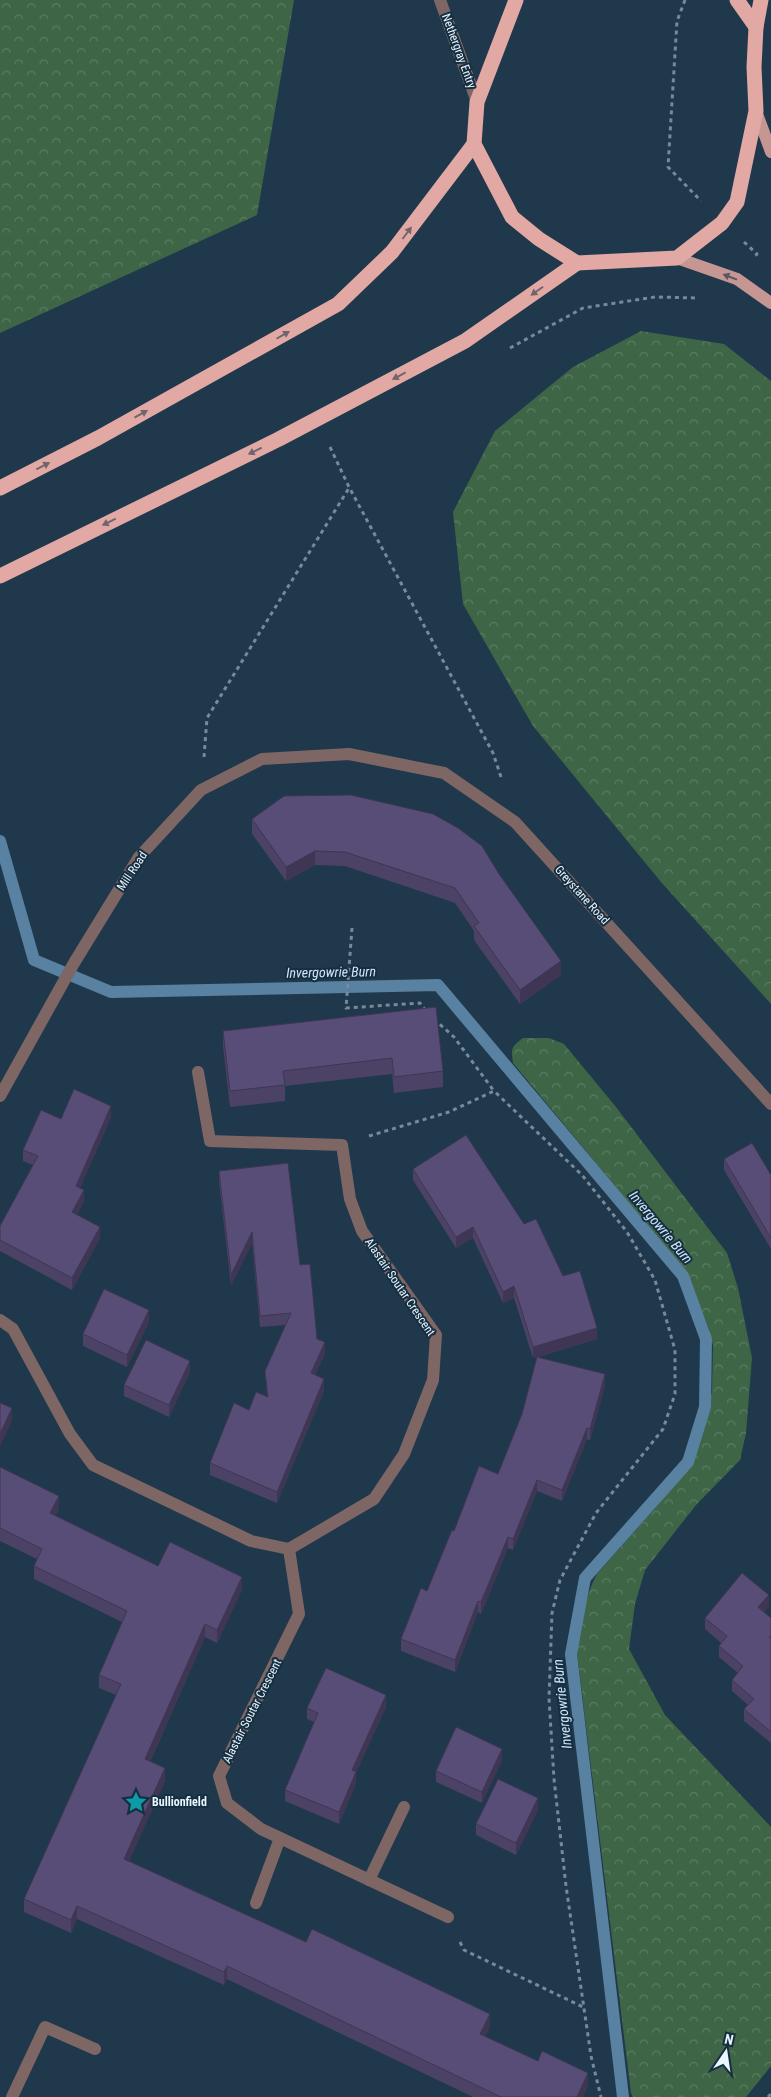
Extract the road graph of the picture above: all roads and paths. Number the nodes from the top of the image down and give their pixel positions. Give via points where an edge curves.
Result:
1 (440, 0) edge
2 (516, 0) edge
3 (686, 0) edge
4 (737, 0) edge
5 (761, 0) edge
6 (756, 27) junction
7 (477, 102) junction
8 (756, 110) junction
9 (474, 144) junction
10 (771, 152) edge
11 (722, 223) junction
12 (677, 258) junction
13 (577, 263) junction
14 (736, 279) junction
15 (771, 303) edge
16 (503, 352) dead end
17 (338, 442) dead end
18 (0, 488) edge
19 (349, 488) junction
20 (0, 576) edge
21 (349, 754) joint
22 (201, 790) junction
23 (516, 822) junction
24 (352, 928) dead end
25 (198, 1072) dead end
26 (494, 1092) junction
27 (0, 1096) edge
28 (771, 1104) edge
29 (342, 1145) junction
30 (0, 1320) edge
31 (289, 1548) junction
32 (404, 1807) dead end
33 (280, 1838) junction
34 (369, 1880) junction
35 (256, 1903) dead end
36 (448, 1917) joint
37 (584, 2008) junction
38 (95, 2049) dead end
39 (771, 2094) edge
40 (12, 2097) edge
41 (600, 2097) edge
42 (768, 2097) edge

1 - 7 street, Nethergray Entry
2 - 7 highway
3 - 11 path via 677,21 668,167
4 - 6 highway
5 - 6 highway
6 - 8 highway
7 - 9 highway
8 - 10 main road
8 - 11 highway via 737,202
9 - 13 highway via 512,217
18 -> 9 highway via 98,438 338,304 392,252
11 - 12 highway
11 - 14 path via 757,254
12 - 13 highway
14 -> 12 main road
13 -> 20 highway via 465,341 279,438
14 - 15 main road
14 - 16 path via 719,298 655,297 583,308
17 - 19 path via 330,447
19 - 22 path via 207,718
19 - 23 path via 493,753
21 - 22 street, Mill Road via 262,759
21 - 23 street, Greystane Road via 444,773
22 - 27 street, Mill Road via 140,856 74,962
23 - 28 street, Greystane Road
24 - 26 path via 346,1008 420,1003 454,1038
25 - 29 street via 210,1141
26 - 29 path via 449,1112
26 - 37 path via 582,1175 627,1232 655,1280 676,1350 675,1394 664,1429 596,1513 560,1580 552,1613 549,1698 554,1779
29 - 31 street, Alastair Soutar Crescent via 350,1198 362,1231 436,1335 433,1380 404,1454 374,1499
30 - 31 street via 12,1329 70,1434 93,1465 252,1541
31 - 33 street, Alastair Soutar Crescent via 299,1614 219,1776 227,1804
32 - 34 street
33 - 34 street, Alastair Soutar Crescent
33 - 35 street
34 - 36 street, Alastair Soutar Crescent
36 - 37 path via 464,1950
37 - 41 path
38 - 40 street via 45,2026
39 - 42 path

